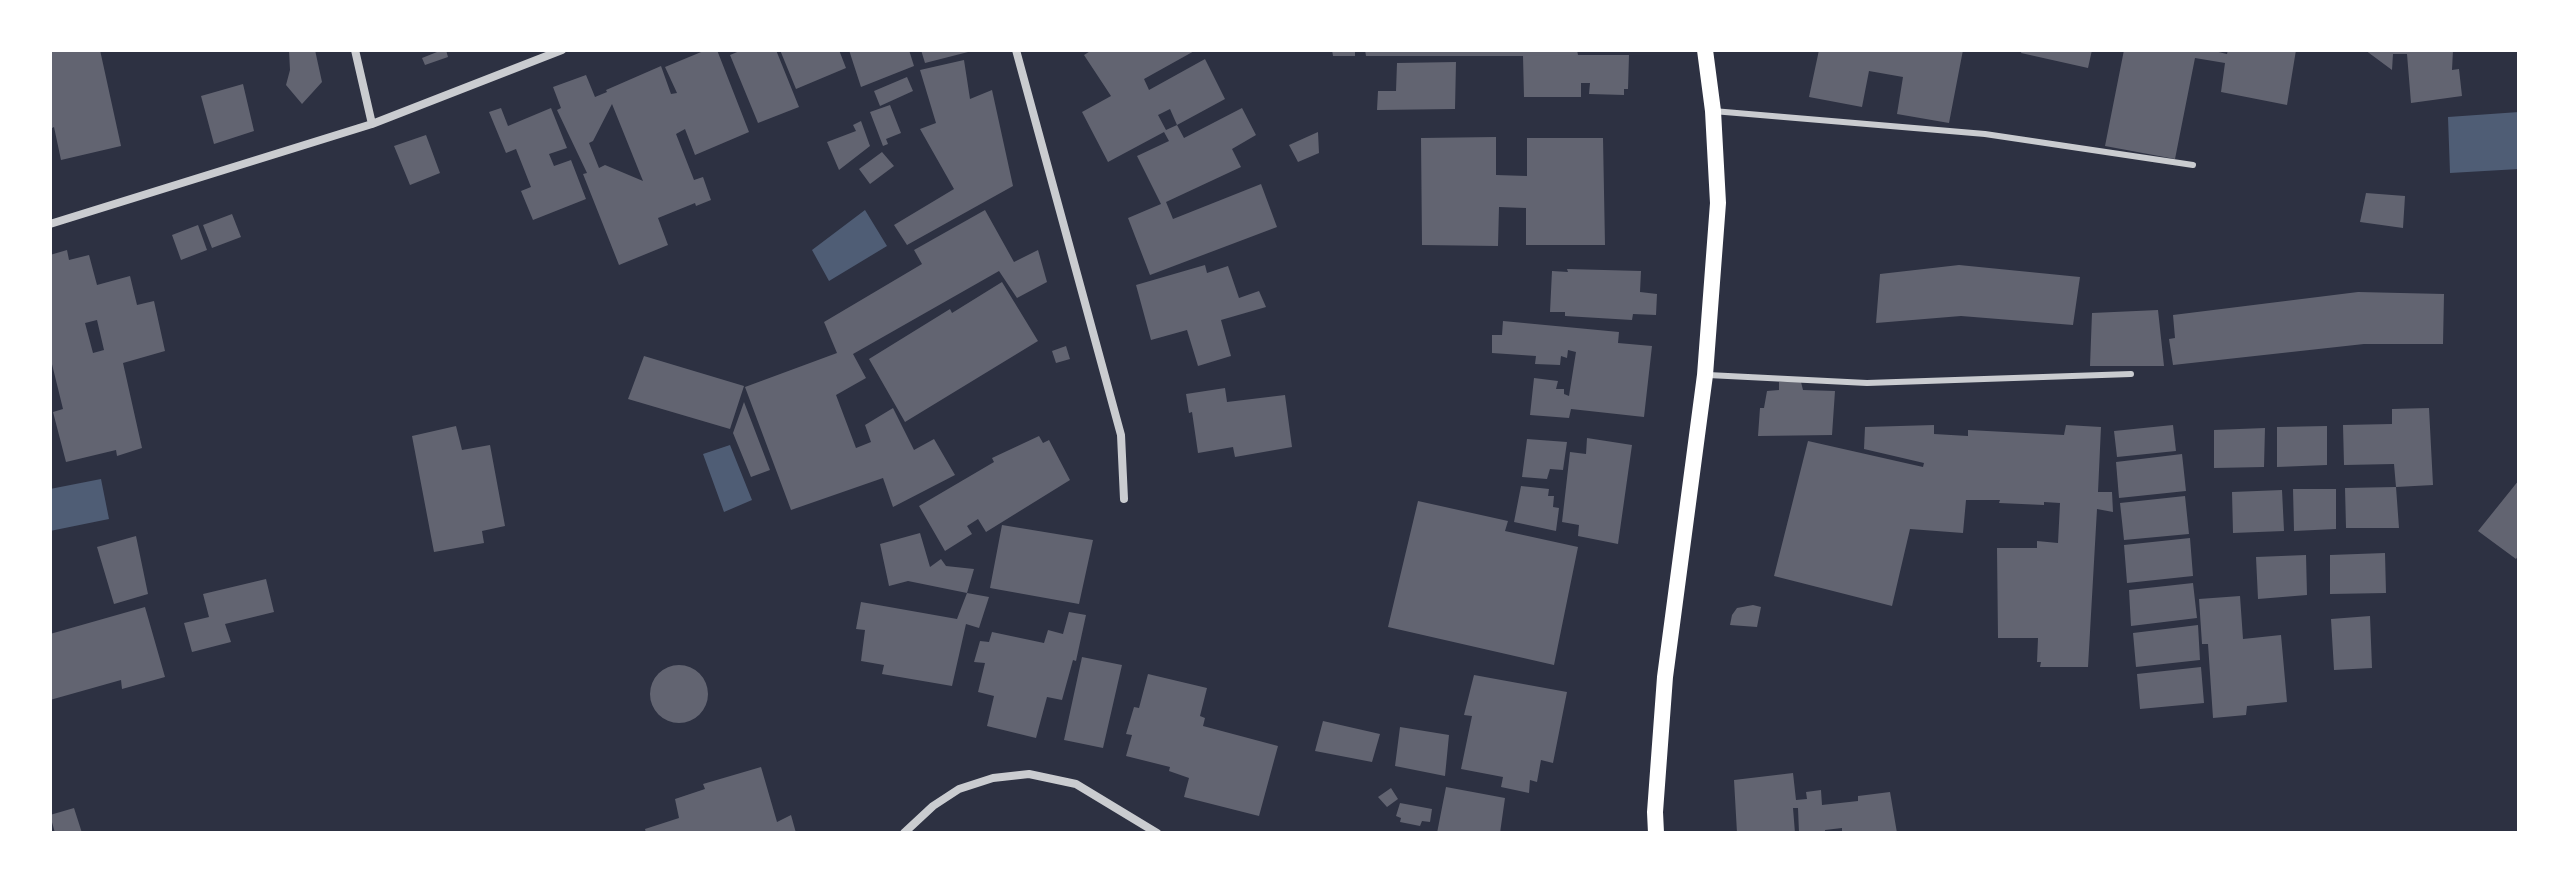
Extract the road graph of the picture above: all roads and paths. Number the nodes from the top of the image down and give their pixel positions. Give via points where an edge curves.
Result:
1 (355, 50) edge
2 (562, 50) edge
3 (1016, 50) edge
4 (1705, 50) edge
5 (1713, 111) junction
6 (372, 124) junction
7 (2193, 165) dead end
8 (50, 224) edge
9 (2131, 374) dead end
10 (1705, 375) junction
11 (1124, 499) dead end
12 (904, 833) edge
13 (1157, 833) edge
14 (1656, 833) edge

1 - 6 street
2 - 6 street
3 - 11 street via 1121,435
4 - 5 main road
5 - 7 lane via 1985,134
5 - 10 main road via 1718,203
6 - 8 street
9 - 10 lane via 1867,383
10 - 14 main road via 1665,677
12 - 13 street via 959,789 1029,774 1076,784

